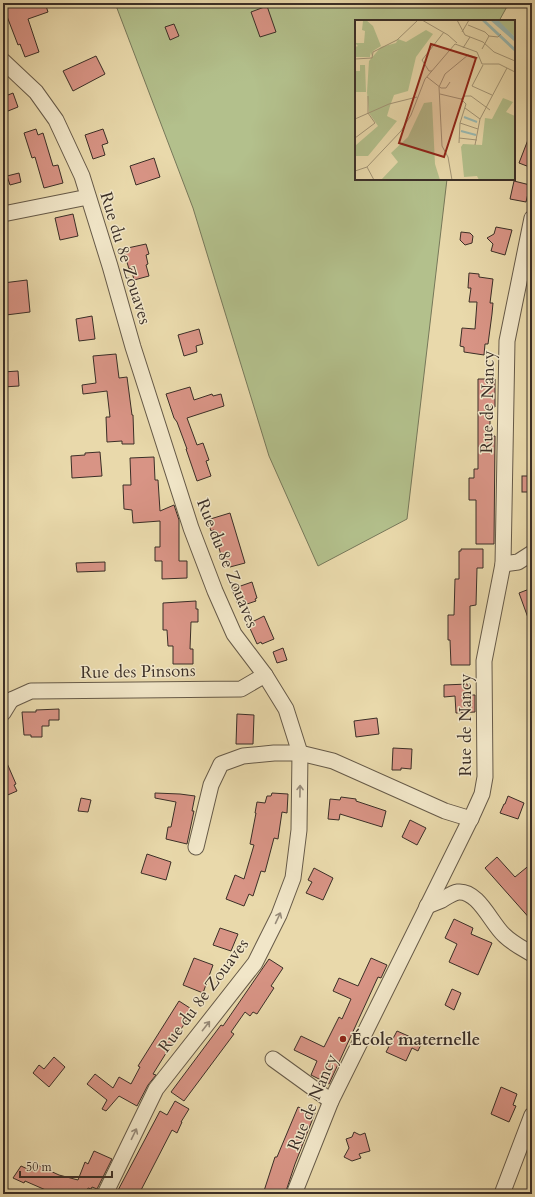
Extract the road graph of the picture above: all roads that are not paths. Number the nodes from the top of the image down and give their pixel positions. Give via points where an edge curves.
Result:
1 (3, 61) edge
2 (88, 197) junction
3 (3, 214) edge
4 (532, 218) edge
5 (532, 553) edge
6 (503, 564) junction
7 (265, 675) junction
8 (6, 704) edge
9 (300, 757) junction
10 (445, 811) junction
11 (471, 819) junction
12 (463, 836) junction
13 (196, 847) dead end
14 (427, 906) junction
15 (532, 954) edge
16 (273, 1059) dead end
17 (331, 1101) junction
18 (532, 1115) edge
19 (105, 1194) edge
20 (294, 1194) edge
21 (502, 1194) edge

1 - 2 street, Rue du 8e Zouaves via 36,92 56,120 82,176
2 - 3 street
2 - 7 street, Rue du 8e Zouaves via 191,528 234,634
4 - 6 street, Rue de Nancy via 507,341
5 - 6 street via 518,562
6 - 11 street, Rue de Nancy via 484,661 485,777 482,794
7 - 8 street, Rue des Pinsons via 241,689 31,691
7 - 9 street, Rue du 8e Zouaves via 286,709
9 - 10 street via 333,762
9 - 13 street via 274,753 243,756 221,764 211,785
19 -> 9 street, Rue du 8e Zouaves via 156,1089 255,963 279,915 293,878 299,830
10 - 11 street
10 - 12 street
11 - 12 street, Rue de Nancy
12 - 14 street, Rue de Nancy
14 - 15 street via 458,892 470,895 504,935
14 - 17 street, Rue de Nancy
16 - 17 street
17 - 20 street, Rue de Nancy
18 - 21 street

